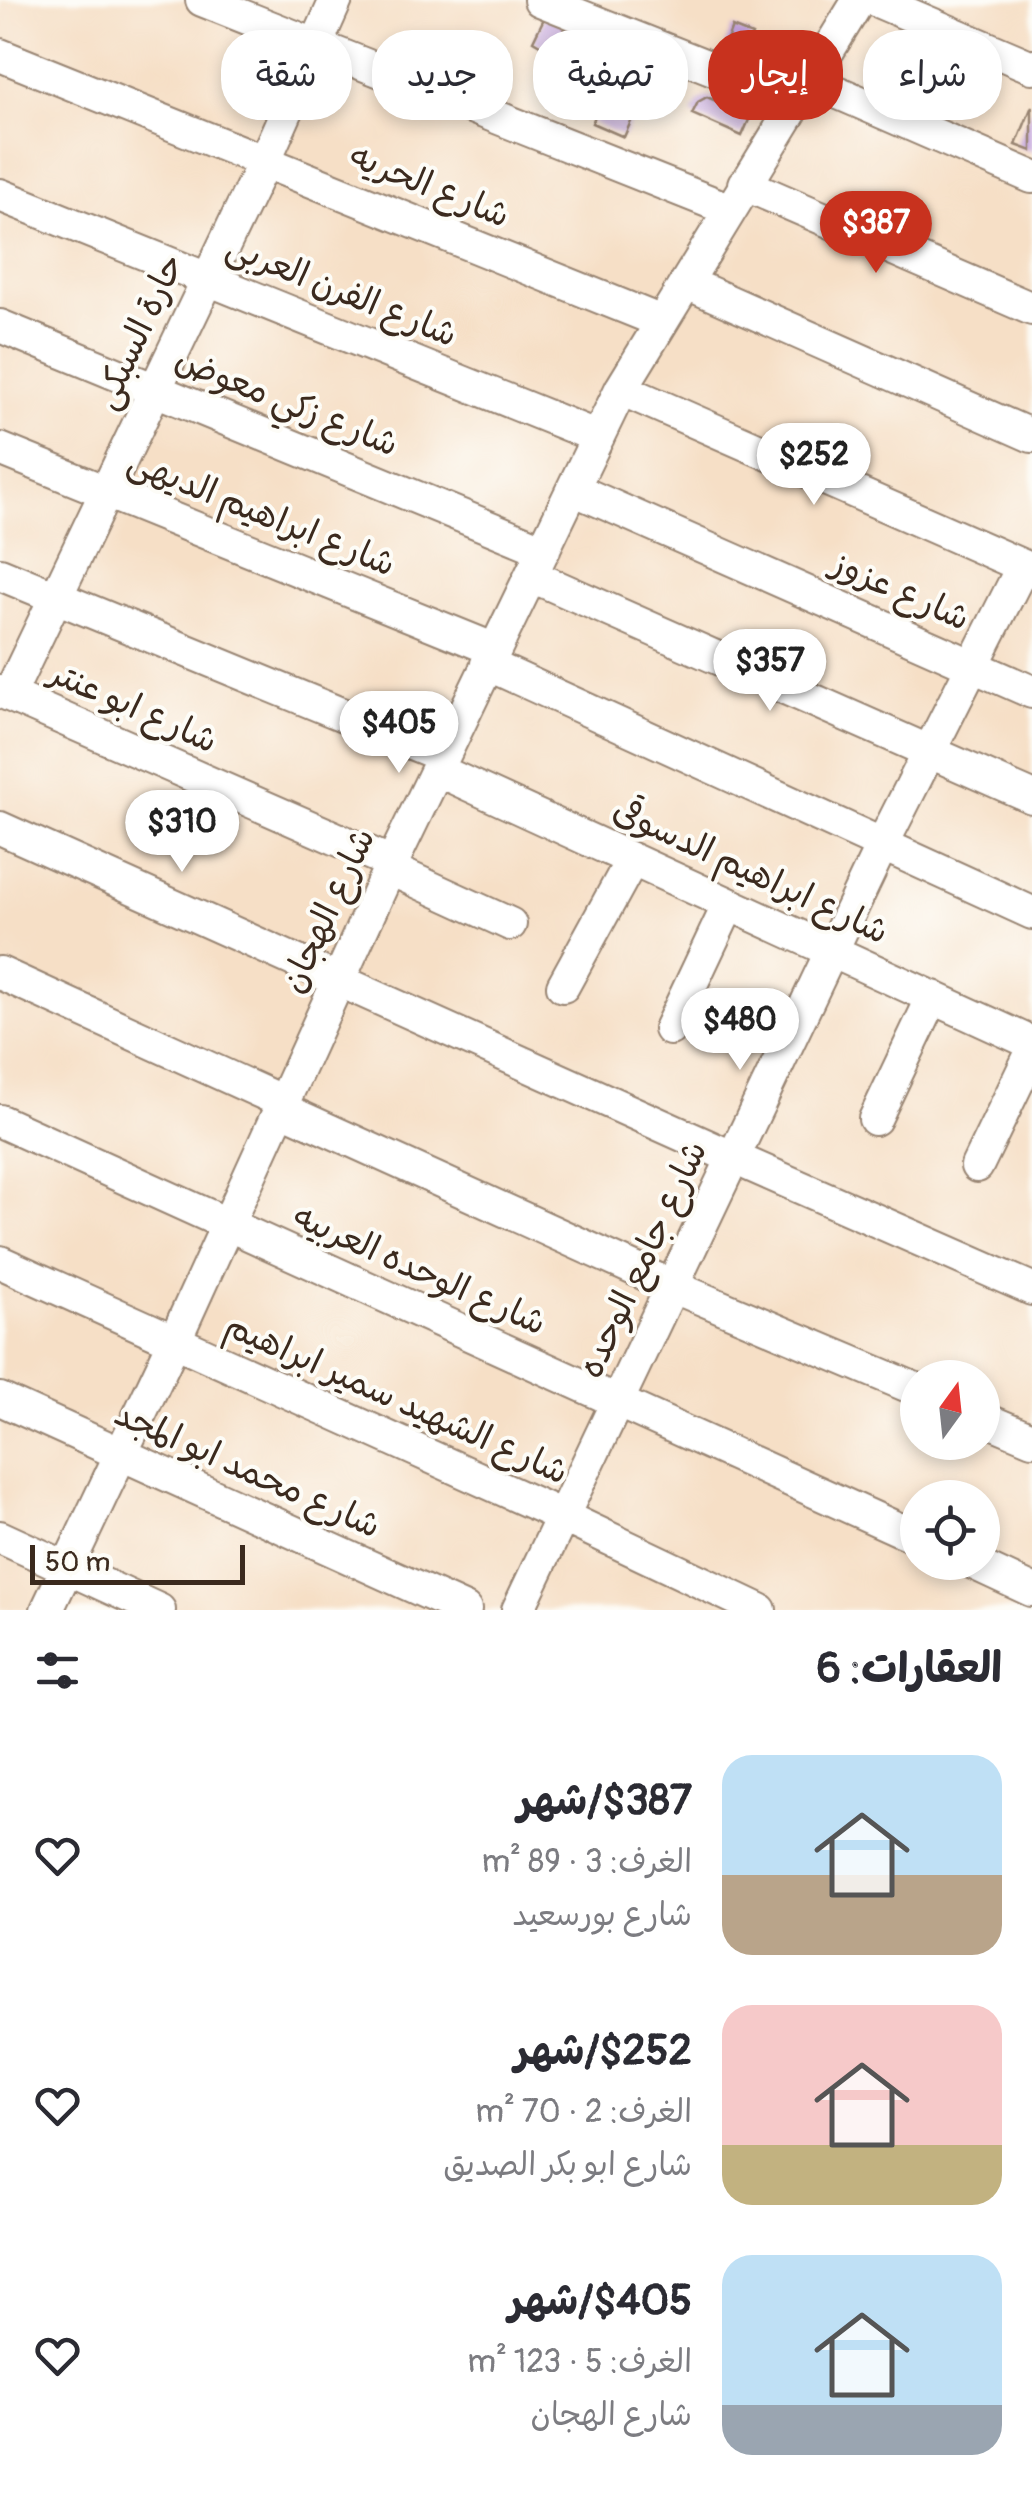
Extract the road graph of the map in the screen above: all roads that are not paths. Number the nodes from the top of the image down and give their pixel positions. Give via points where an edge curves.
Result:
1 (202, 0) edge
2 (336, 0) edge
3 (540, 0) edge
4 (858, 0) edge
5 (875, 0) edge
6 (273, 30) edge
7 (322, 30) edge
8 (840, 30) edge
9 (0, 56) edge
10 (708, 58) edge
11 (352, 61) edge
12 (1032, 67) edge
13 (843, 106) edge
14 (282, 120) edge
15 (784, 120) edge
16 (264, 162) junction
17 (1032, 177) edge
18 (0, 195) edge
19 (736, 197) junction
20 (207, 278) junction
21 (687, 284) junction
22 (1032, 310) edge
23 (662, 322) junction
24 (0, 326) edge
25 (621, 389) junction
26 (154, 390) junction
27 (1032, 436) edge
28 (598, 438) junction
29 (0, 448) edge
30 (572, 489) junction
31 (106, 492) junction
32 (538, 563) junction
33 (1028, 568) edge
34 (0, 574) edge
35 (56, 597) junction
36 (490, 657) junction
37 (973, 666) junction
38 (1032, 692) edge
39 (4, 693) edge
40 (930, 750) junction
41 (440, 764) junction
42 (1032, 797) edge
43 (0, 828) edge
44 (882, 844) junction
45 (632, 860) junction
46 (391, 866) junction
47 (728, 904) junction
48 (1032, 913) edge
49 (510, 924) dead end
50 (831, 950) junction
51 (0, 973) edge
52 (339, 980) junction
53 (564, 986) dead end
54 (933, 997) junction
55 (670, 1029) dead end
56 (1032, 1043) edge
57 (1032, 1052) edge
58 (281, 1105) junction
59 (875, 1120) dead end
60 (0, 1122) edge
61 (734, 1158) junction
62 (977, 1166) dead end
63 (226, 1226) junction
64 (0, 1262) edge
65 (674, 1287) junction
66 (1032, 1289) edge
67 (174, 1342) junction
68 (900, 1382) edge
69 (0, 1399) edge
70 (618, 1402) junction
71 (1000, 1426) edge
72 (1032, 1439) edge
73 (120, 1456) junction
74 (562, 1516) junction
75 (900, 1530) edge
76 (0, 1537) edge
77 (67, 1568) junction
78 (1000, 1575) edge
79 (1031, 1589) edge
80 (48, 1610) edge
81 (159, 1610) edge
82 (465, 1610) edge
83 (518, 1610) edge
84 (760, 1610) edge
85 (1021, 1610) edge

1 - 6 street
2 - 7 street, حارة السبكى
3 - 10 street
4 - 8 street, شارع الهجان
5 - 12 street
9 - 16 street, شارع الحريه
11 - 19 street
13 - 17 street
14 - 16 street, حارة السبكى
15 - 19 street, شارع الهجان
16 - 20 street, حارة السبكى
16 - 23 street, شارع الحريه
18 - 20 street, شارع الفرن العربى
19 - 21 street, شارع الهجان
19 - 22 street
20 - 26 street, حارة السبكى
20 - 28 street, شارع الفرن العربى
21 - 23 street, شارع الهجان
21 - 27 street
23 - 25 street, شارع الهجان
24 - 26 street, شارع زكي معوض
25 - 28 street, شارع الهجان
25 - 33 street
26 - 31 street, حارة السبكى
26 - 32 street, شارع زكي معوض
28 - 30 street, شارع الهجان
29 - 31 street, شارع ابراهيم الديهى
30 - 32 street, شارع الهجان
30 - 37 street, شارع عزوز
31 - 35 street, حارة السبكى
31 - 36 street, شارع ابراهيم الديهى
32 - 36 street, شارع الهجان
32 - 40 street, شارع زكي معوض
33 - 37 street, شارع جامع الوحده
34 - 35 street, شارع ابراهيم الدسوقى
35 - 39 street, حارة السبكى
35 - 41 street, شارع ابراهيم الدسوقى
36 - 41 street, شارع الهجان
36 - 44 street, شارع ابراهيم الديهى
37 - 38 street, شارع عزوز
37 - 40 street, شارع جامع الوحده
39 - 46 street, شارع ابو عنتر
40 - 42 street, شارع زكي معوض
40 - 44 street, شارع جامع الوحده
41 - 45 street, شارع ابراهيم الدسوقى
41 - 46 street, شارع الهجان
43 - 52 street
44 - 48 street, شارع ابراهيم الديهى
44 - 50 street, شارع جامع الوحده
45 - 47 street, شارع ابراهيم الدسوقى
45 - 53 street
46 - 49 street, شارع ابو عنتر
46 - 52 street, شارع الهجان
47 - 50 street, شارع ابراهيم الدسوقى
47 - 55 street
50 - 54 street, شارع ابراهيم الدسوقى
50 - 61 street, شارع جامع الوحده
51 - 58 street
52 - 58 street, شارع الهجان
52 - 61 street
54 - 56 street, شارع ابراهيم الدسوقى
54 - 59 street
57 - 62 street
58 - 63 street, شارع الهجان
58 - 65 street
60 - 63 street, شارع الوحده العربيه
61 - 65 street, شارع جامع الوحده
61 - 66 street
63 - 67 street, شارع الهجان
63 - 70 street, شارع الوحده العربيه
64 - 67 street, شارع الشهيد سمير ابراهيم
65 - 68 street
65 - 70 street, شارع جامع الوحده
67 - 73 street, شارع الهجان
67 - 74 street, شارع الشهيد سمير ابراهيم
69 - 73 street, شارع محمد ابو المجد
70 - 74 street, شارع جامع الوحده
70 - 75 street, شارع الوحده العربيه
71 - 72 street
73 - 77 street, شارع الهجان
73 - 82 street, شارع محمد ابو المجد
74 - 83 street, شارع جامع الوحده
74 - 84 street, شارع الشهيد سمير ابراهيم
76 - 77 street
77 - 80 street, شارع الهجان
77 - 81 street
78 - 79 street
79 - 85 street

